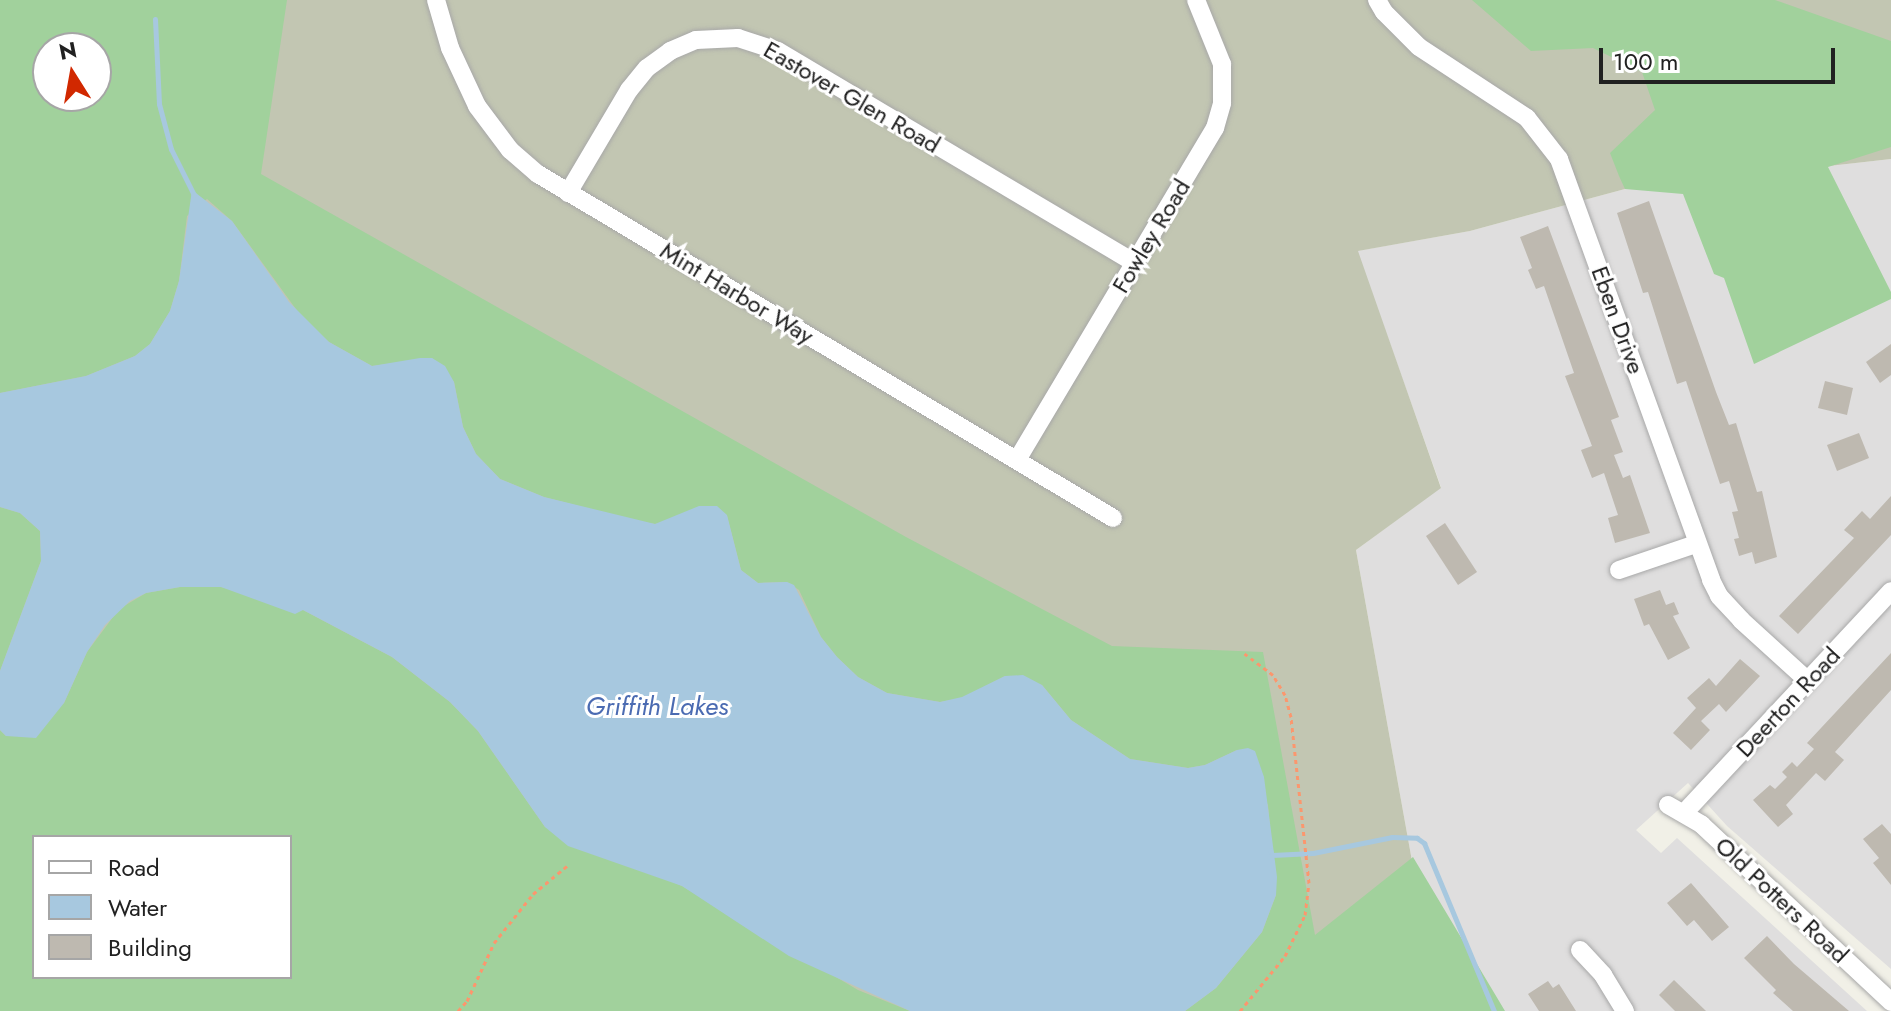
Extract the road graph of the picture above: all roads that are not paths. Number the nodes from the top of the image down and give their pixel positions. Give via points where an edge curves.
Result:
1 (436, 0) edge
2 (1196, 0) edge
3 (1377, 0) edge
4 (568, 193) junction
5 (1135, 263) junction
6 (1017, 460) junction
7 (1113, 518) dead end
8 (1696, 544) junction
9 (1619, 570) dead end
10 (1891, 591) edge
11 (1807, 680) junction
12 (1677, 808) joint
13 (1580, 950) dead end
14 (1891, 1002) edge
15 (1625, 1011) edge

1 - 4 street, Mint Harbor Way via 458,68 487,122 524,163
2 - 5 street, Fowley Road via 1219,51 1222,103 1215,128
3 - 8 street, Eben Drive via 1419,47 1527,118 1559,159
4 - 5 street, Eastover Glen Road via 647,68 696,40 738,38 778,51
4 - 6 street, Mint Harbor Way
5 - 6 street, Fowley Road
6 - 7 street, Mint Harbor Way
8 - 9 street
8 - 11 street, Eben Drive via 1719,596
10 - 11 street, Deerton Road
11 - 12 street, Deerton Road
12 - 14 street, Old Potters Road
13 - 15 street

